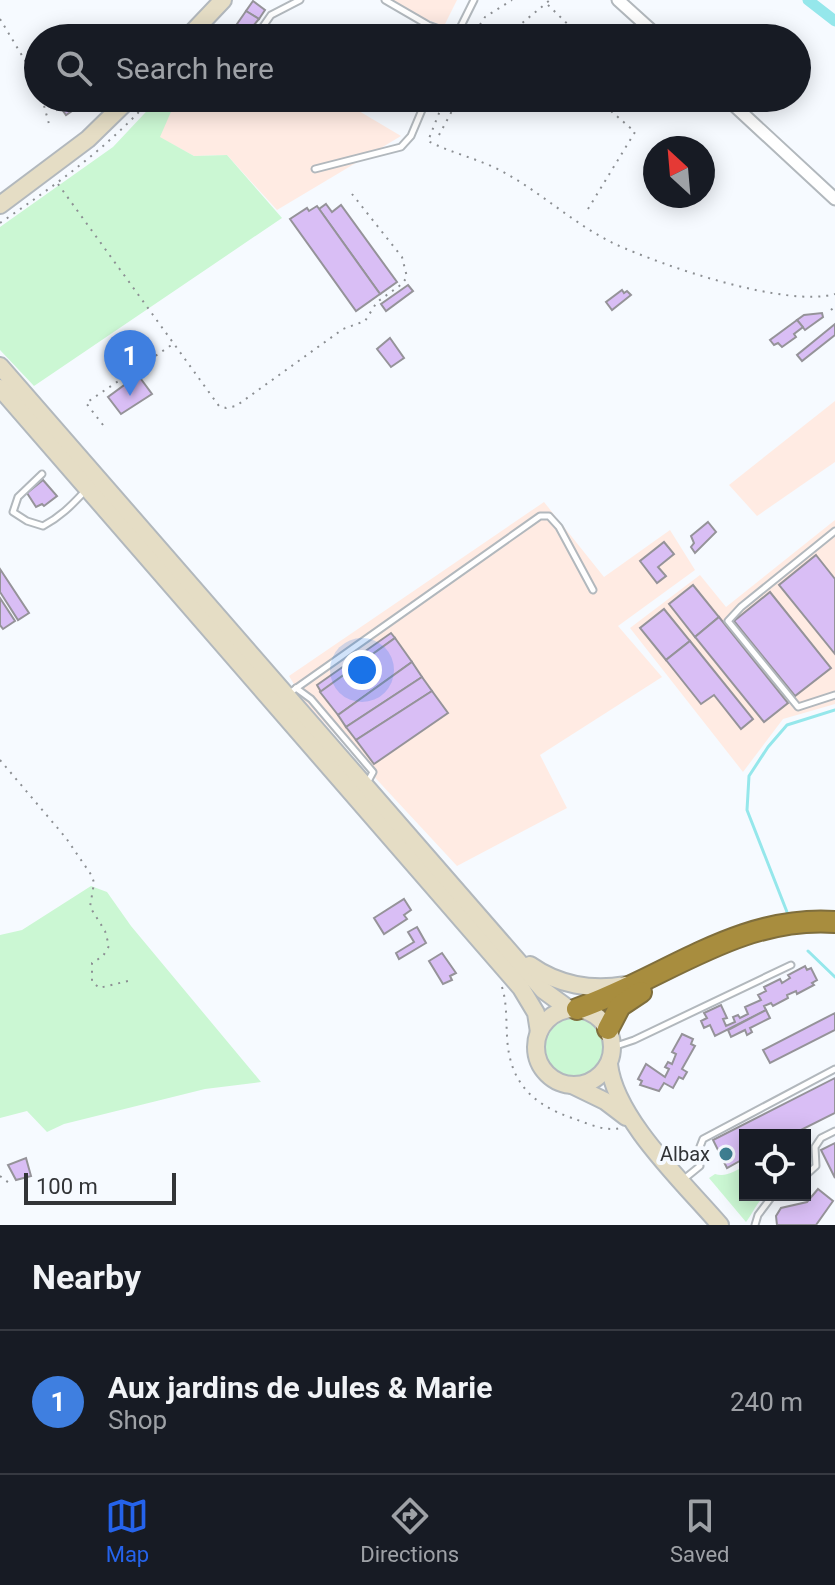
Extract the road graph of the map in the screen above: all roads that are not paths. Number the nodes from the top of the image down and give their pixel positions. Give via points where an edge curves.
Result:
1 (223, 0) edge
2 (300, 0) edge
3 (385, 0) edge
4 (474, 0) edge
5 (618, 0) edge
6 (200, 24) edge
7 (265, 24) edge
8 (426, 24) edge
9 (461, 24) edge
10 (645, 24) edge
11 (116, 112) edge
12 (421, 112) edge
13 (741, 112) edge
14 (315, 169) dead end
15 (835, 199) edge
16 (3, 200) edge
17 (0, 366) edge
18 (0, 388) edge
19 (42, 474) dead end
20 (88, 488) junction
21 (835, 531) edge
22 (593, 590) dead end
23 (292, 691) junction
24 (835, 695) edge
25 (835, 922) edge
26 (835, 932) edge
27 (506, 946) junction
28 (791, 965) dead end
29 (639, 982) junction
30 (573, 1009) junction
31 (539, 1032) junction
32 (610, 1047) junction
33 (835, 1069) edge
34 (572, 1085) junction
35 (631, 1120) junction
36 (835, 1131) edge
37 (811, 1171) edge
38 (682, 1181) junction
39 (768, 1201) edge
40 (720, 1225) edge
41 (755, 1225) edge

1 - 6 main road
2 - 7 lane
3 - 8 lane
4 - 9 lane
5 - 10 street
11 - 16 main road via 88,139
12 - 14 lane via 401,147
13 - 15 street
17 - 23 main road
18 - 20 main road
19 - 20 lane via 18,497 13,512 43,526
20 - 31 main road via 521,988 536,1013
21 - 24 lane via 728,621 798,707
22 - 23 lane via 559,527 549,516 540,516
23 - 27 main road
25 - 29 highway via 792,922 744,933
26 - 32 highway via 779,935 722,953 634,995 615,1012
27 - 29 main road via 538,971 569,984 607,987
27 - 30 main road via 543,990
28 - 32 lane
29 - 30 highway
30 - 31 main road via 551,1016
30 - 32 main road via 595,1015
31 - 34 main road via 536,1050 541,1067 554,1080
32 - 34 main road via 597,1078
32 - 35 main road via 613,1086
33 - 38 lane via 703,1139 696,1157 700,1166
34 - 35 main road
35 - 38 main road
36 - 37 lane via 815,1147 816,1166
38 - 40 main road
39 - 41 lane

